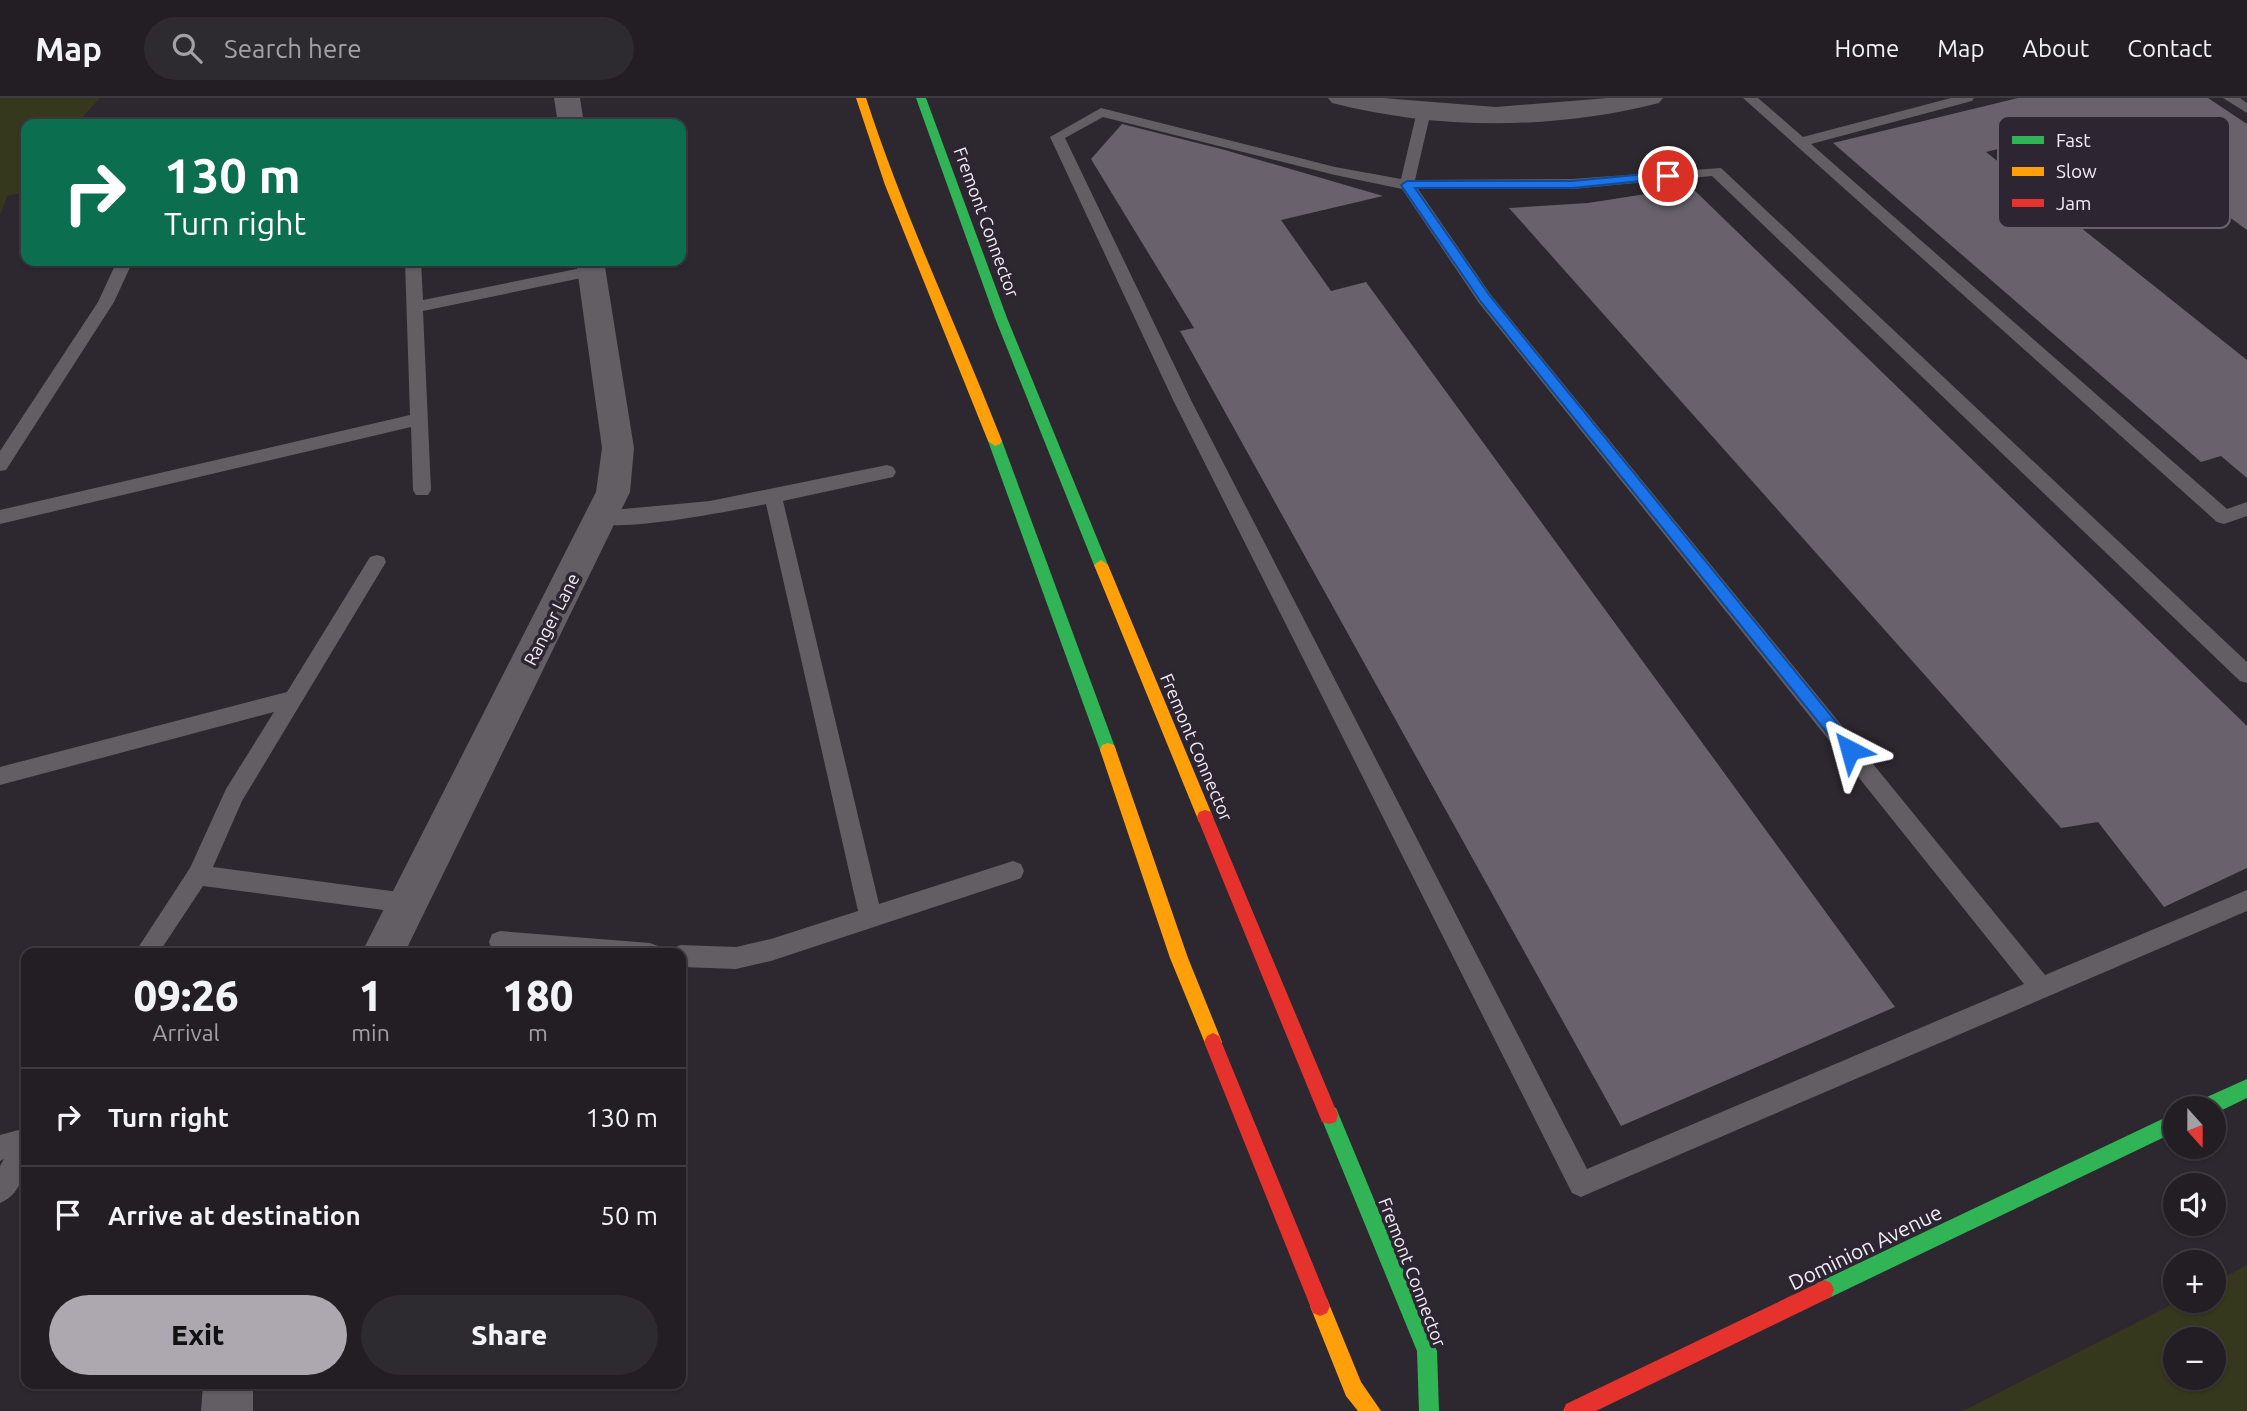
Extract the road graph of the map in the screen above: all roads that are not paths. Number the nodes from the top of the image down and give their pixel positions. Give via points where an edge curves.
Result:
1 (568, 98) edge
2 (861, 98) edge
3 (921, 98) edge
4 (1341, 98) edge
5 (1650, 98) edge
6 (1750, 98) edge
7 (1967, 98) edge
8 (2230, 98) edge
9 (2247, 109) edge
10 (1424, 111) junction
11 (570, 119) edge
12 (1801, 142) junction
13 (1407, 185) junction
14 (123, 266) edge
15 (413, 266) edge
16 (590, 266) edge
17 (415, 307) junction
18 (419, 419) junction
19 (0, 465) edge
20 (887, 472) dead end
21 (422, 490) dead end
22 (773, 496) junction
23 (2247, 509) edge
24 (0, 517) edge
25 (602, 518) junction
26 (377, 562) dead end
27 (2247, 675) edge
28 (291, 699) junction
29 (0, 776) edge
30 (1013, 871) dead end
31 (198, 876) junction
32 (2247, 900) edge
33 (407, 903) junction
34 (871, 918) junction
35 (499, 942) dead end
36 (149, 948) edge
37 (385, 948) edge
38 (576, 948) edge
39 (686, 956) edge
40 (2040, 986) junction
41 (2247, 1088) edge
42 (2226, 1098) edge
43 (2163, 1128) edge
44 (21, 1142) edge
45 (0, 1148) edge
46 (21, 1155) edge
47 (0, 1190) edge
48 (228, 1389) edge
49 (227, 1411) edge
50 (1371, 1411) edge
51 (1429, 1411) edge
52 (1573, 1411) edge

1 - 11 street
2 - 50 main road via 1081,671 1179,958 1353,1389
3 - 51 main road, Fremont Connector via 1068,489 1427,1350
4 - 10 street
5 - 10 street via 1542,113
6 - 12 lane
7 - 12 lane
8 - 9 lane
10 - 13 lane
12 - 23 lane via 2224,517
13 - 27 lane via 1572,184 1716,172
13 - 40 lane via 1485,299
13 - 40 lane via 1101,112 1057,137 1183,402 1581,1184
14 - 19 lane via 106,302
15 - 17 lane
16 - 17 lane
16 - 25 street, Ranger Lane via 618,448 617,476
17 - 18 lane
18 - 21 lane
18 - 24 lane
20 - 22 lane
22 - 25 lane via 681,513
22 - 34 lane
25 - 33 street, Ranger Lane
26 - 28 lane
28 - 29 lane
28 - 31 lane via 234,796
30 - 34 lane
31 - 33 lane
31 - 36 lane
32 - 40 lane
33 - 37 street, Ranger Lane
34 - 39 lane via 736,958
35 - 38 lane
41 - 42 main road
43 - 52 main road, Dominion Avenue
44 - 45 lane
46 - 47 lane
48 - 49 street

